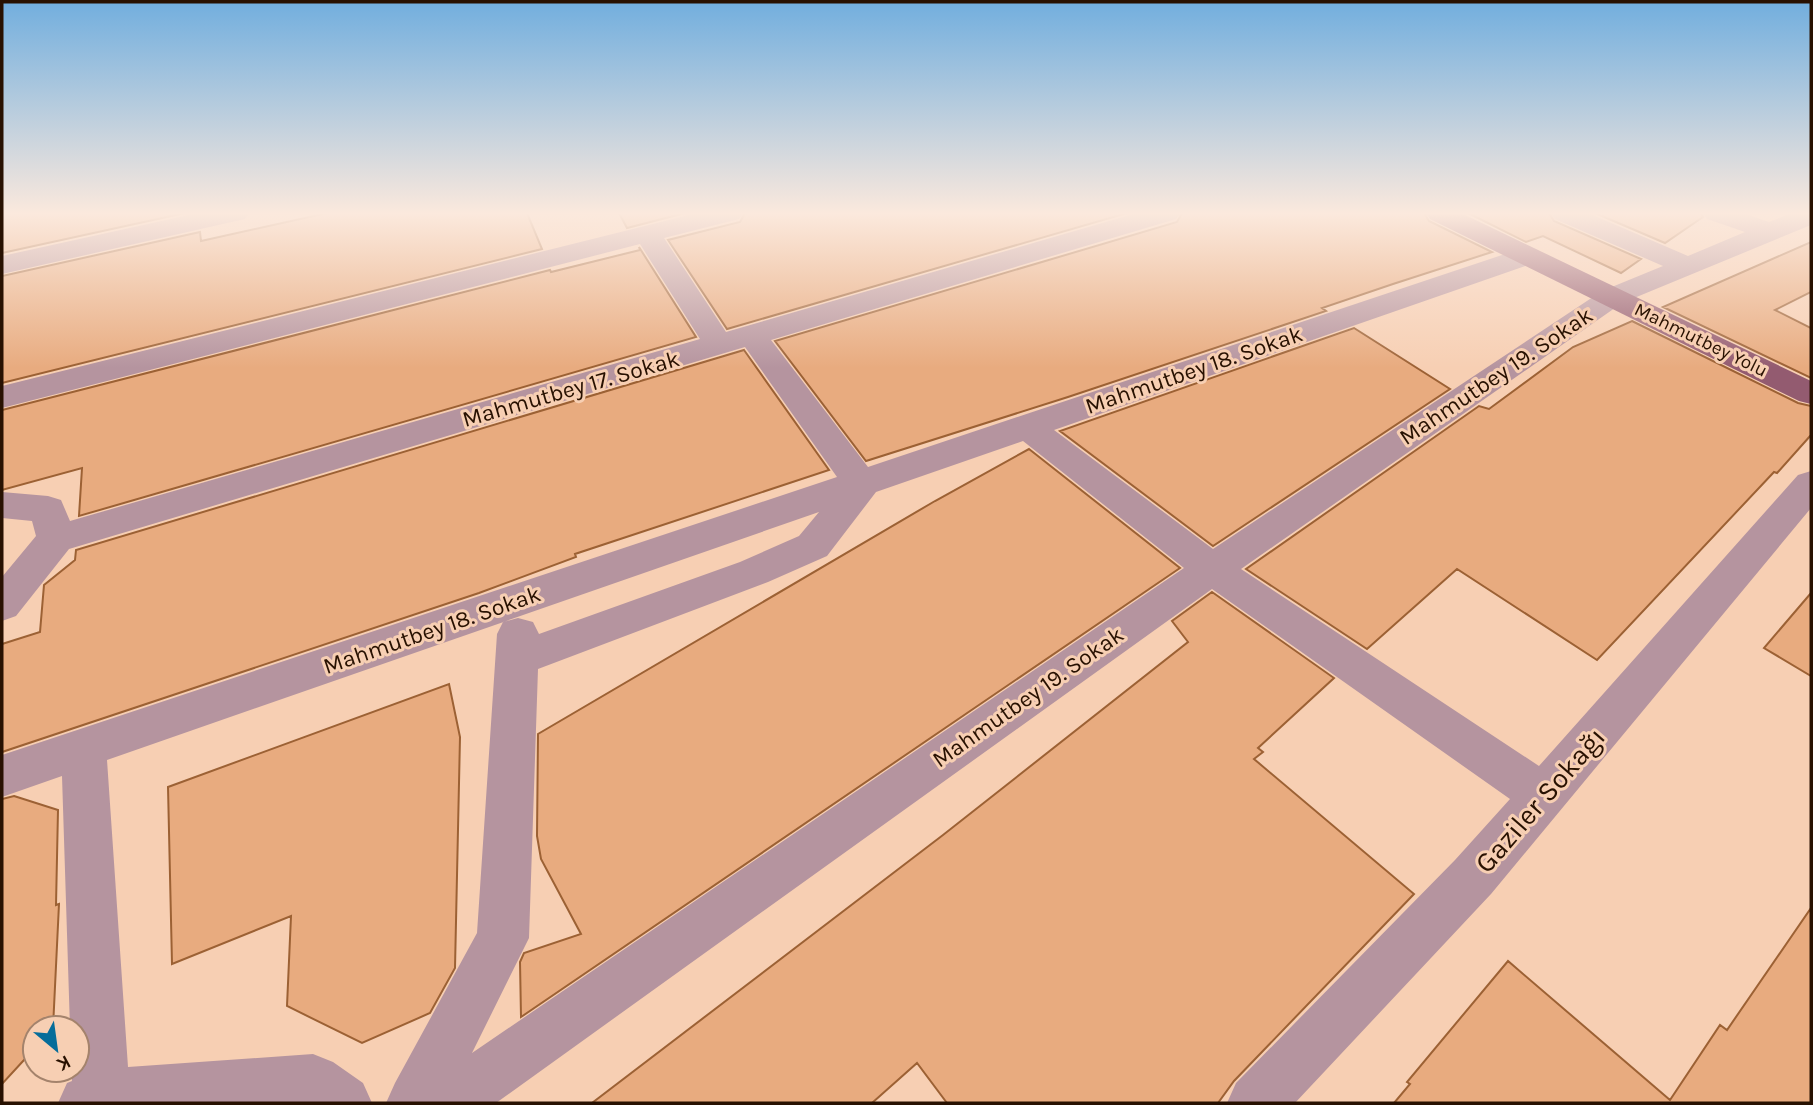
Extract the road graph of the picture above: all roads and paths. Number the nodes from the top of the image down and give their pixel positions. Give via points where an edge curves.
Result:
1 (528, 265) edge
2 (658, 265) edge
3 (992, 265) edge
4 (1502, 265) edge
5 (1545, 265) edge
6 (1686, 265) edge
7 (1612, 297) junction
8 (752, 335) junction
9 (719, 345) junction
10 (1805, 385) edge
11 (2, 397) edge
12 (1027, 427) junction
13 (1811, 484) edge
14 (862, 485) junction
15 (2, 505) edge
16 (56, 539) junction
17 (1212, 569) junction
18 (520, 600) junction
19 (2, 605) edge
20 (517, 659) junction
21 (84, 748) junction
22 (2, 776) edge
23 (1544, 796) junction
24 (94, 1101) edge
25 (343, 1103) edge
26 (415, 1103) edge
27 (448, 1103) edge
28 (1256, 1103) edge

1 - 11 street
2 - 9 street
3 - 8 street, Mahmutbey 17. Sokak
4 - 12 street, Mahmutbey 18. Sokak
5 - 7 main road, Mahmutbey Yolu
6 - 7 street, Mahmutbey 19. Sokak
7 - 10 main road, Mahmutbey Yolu
7 - 17 street, Mahmutbey 19. Sokak
8 - 9 street, Mahmutbey 17. Sokak
8 - 14 street
9 - 16 street, Mahmutbey 17. Sokak
12 - 14 street, Mahmutbey 18. Sokak
12 - 17 street
13 - 23 street, Gaziler Sokağı
14 - 18 street, Mahmutbey 18. Sokak
14 - 20 street via 813,546
15 - 16 street via 48,509
16 - 19 street
17 - 23 street
17 - 27 street, Mahmutbey 19. Sokak
18 - 20 street
18 - 21 street, Mahmutbey 18. Sokak
20 - 26 street via 503,938
21 - 22 street, Mahmutbey 18. Sokak
21 - 24 street
23 - 28 street, Gaziler Sokağı via 1473,877
24 - 25 street via 313,1082

